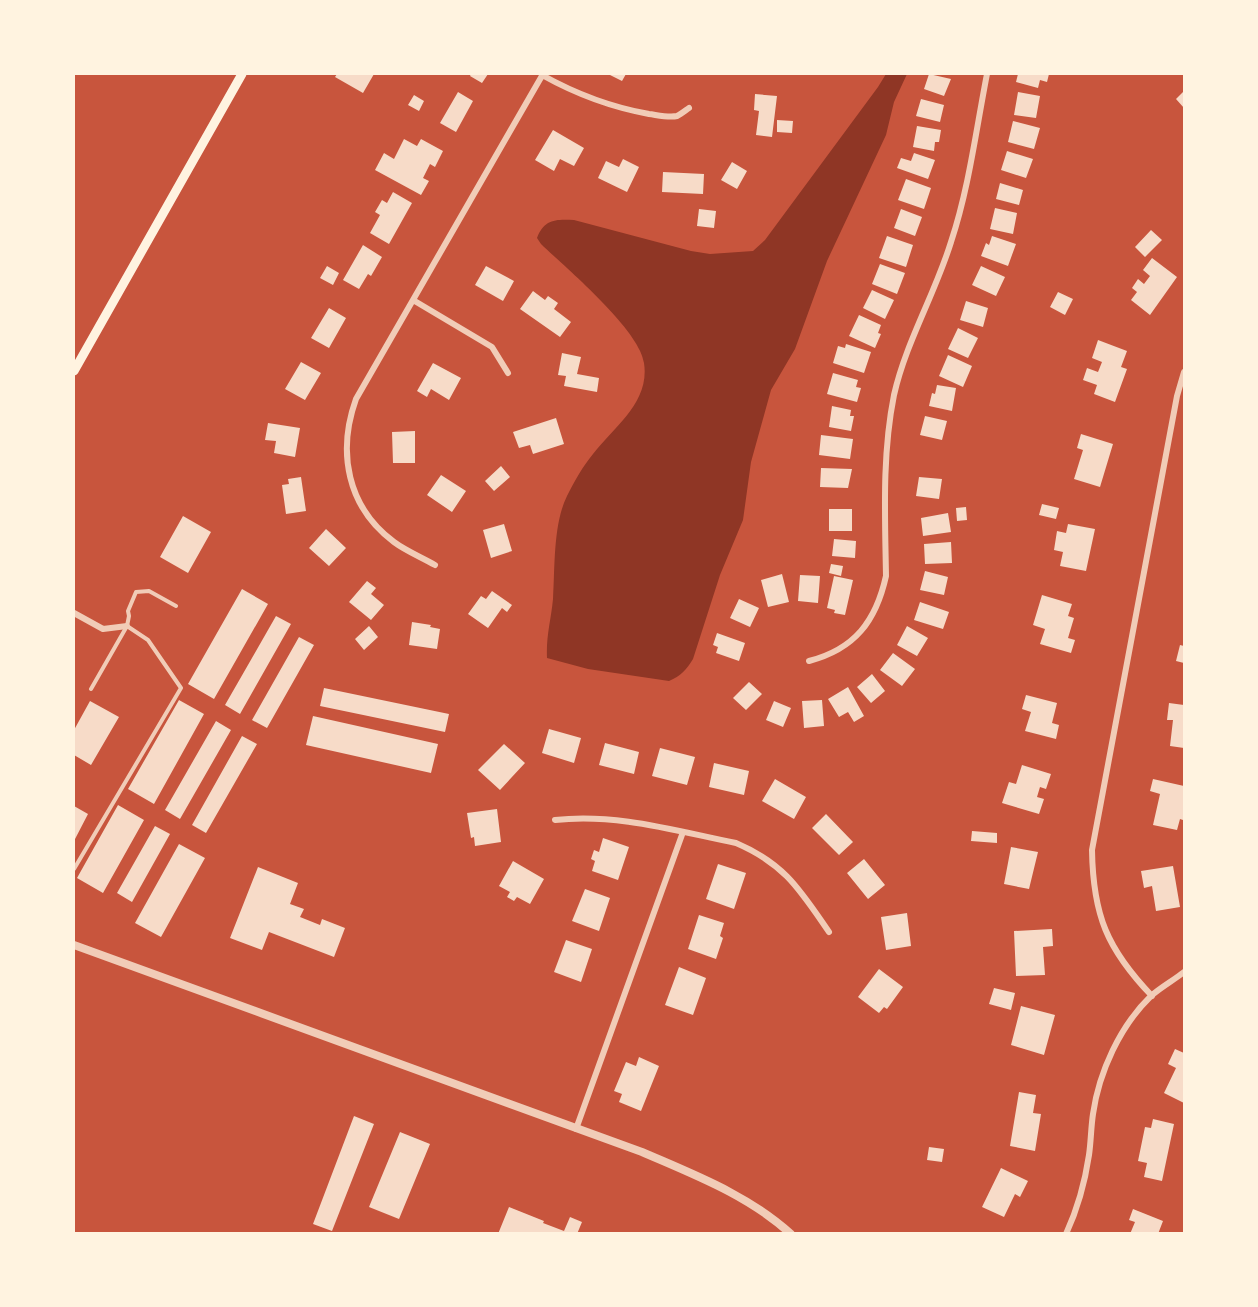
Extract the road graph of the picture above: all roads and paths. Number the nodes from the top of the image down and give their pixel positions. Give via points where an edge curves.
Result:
1 (242, 74) edge
2 (543, 74) edge
3 (987, 74) edge
4 (689, 108) dead end
5 (413, 300) junction
6 (74, 371) edge
7 (1185, 372) edge
8 (508, 373) dead end
9 (435, 565) dead end
10 (176, 606) dead end
11 (74, 613) edge
12 (127, 626) junction
13 (809, 661) dead end
14 (91, 689) dead end
15 (555, 820) dead end
16 (683, 832) junction
17 (74, 869) edge
18 (829, 932) dead end
19 (74, 945) edge
20 (1185, 972) edge
21 (1152, 996) junction
22 (576, 1129) junction
23 (791, 1233) edge
24 (1066, 1233) edge

1 - 6 main road
2 - 4 street via 568,90 628,110 677,116
2 - 5 street
3 - 13 street via 952,241 895,393 885,463 886,576 882,593 868,623 856,636 827,656
5 - 8 street via 492,347
5 - 9 street via 356,399 346,436 346,456 354,491 379,529
7 - 21 street via 1177,396 1092,850 1092,878 1104,928 1129,972
10 - 12 lane via 149,591 136,592
11 - 12 street via 103,629
12 - 14 lane
12 - 17 lane via 148,640 181,688
15 - 16 street via 613,818
16 - 18 street via 736,843 772,861 796,885
16 - 22 street
19 - 22 street
20 - 21 street
21 - 24 street via 1122,1035 1108,1062 1093,1113 1084,1183
22 - 23 street via 706,1179 757,1207

